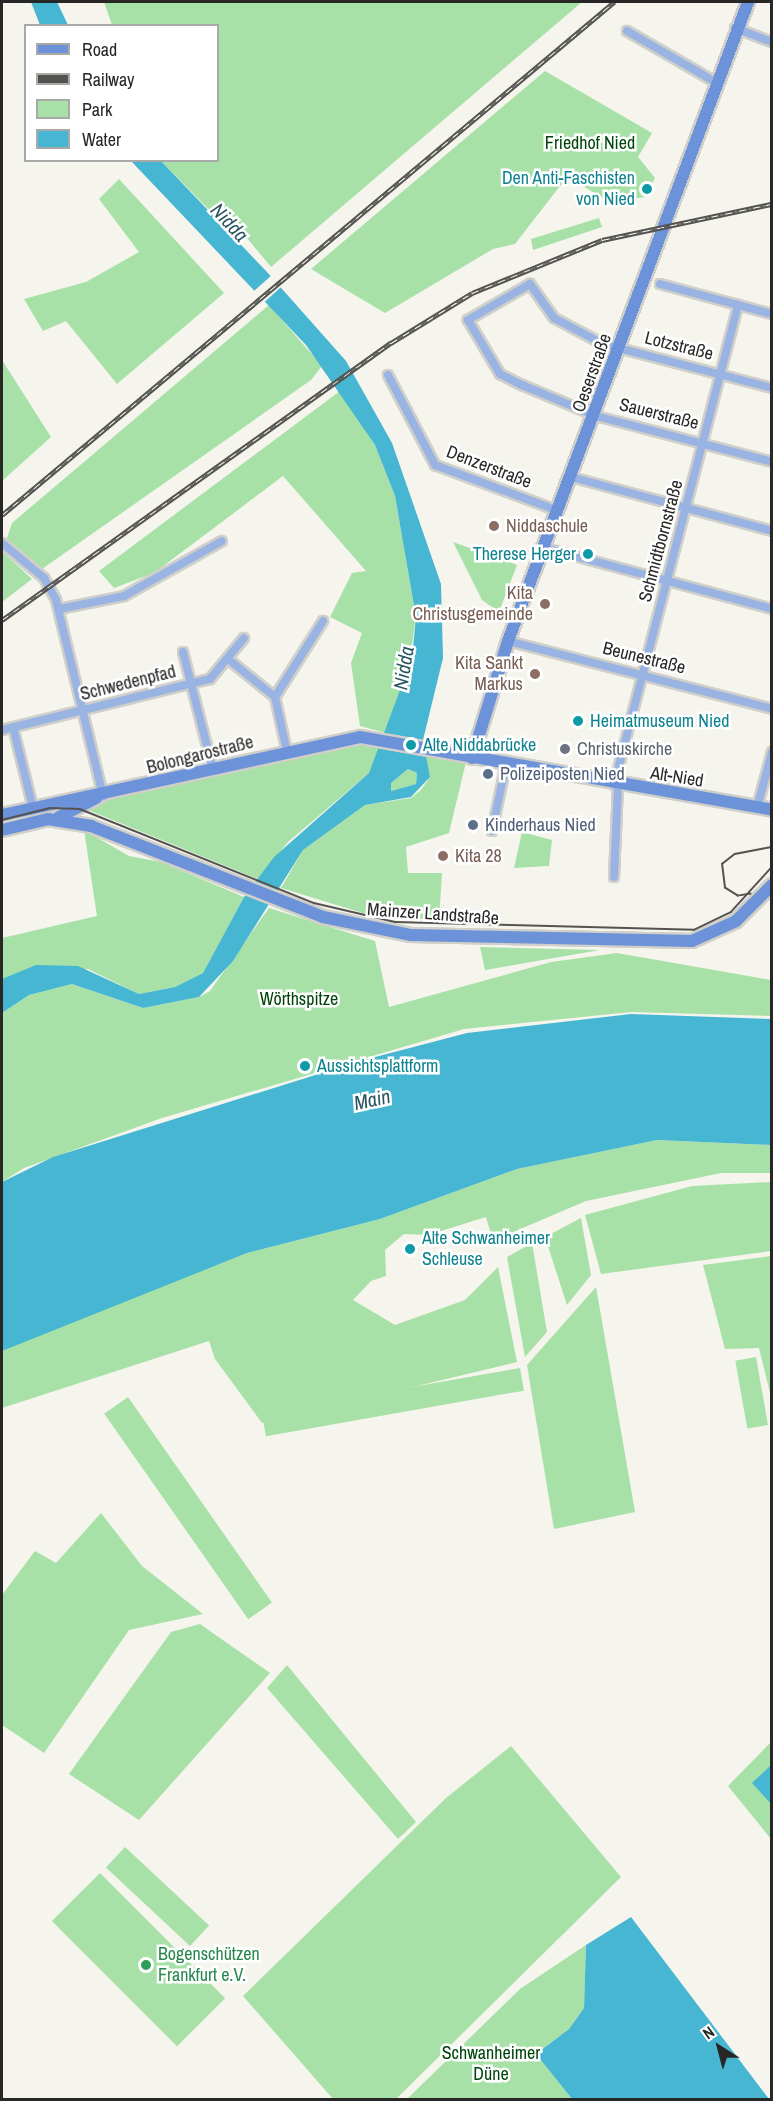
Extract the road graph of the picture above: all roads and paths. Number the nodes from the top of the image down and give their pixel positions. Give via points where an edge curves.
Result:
1 (748, 2) edge
2 (735, 28) junction
3 (627, 31) dead end
4 (771, 42) edge
5 (717, 83) junction
6 (660, 284) dead end
7 (738, 305) junction
8 (771, 314) edge
9 (468, 320) joint
10 (620, 349) junction
11 (722, 374) junction
12 (388, 375) dead end
13 (771, 388) edge
14 (596, 416) junction
15 (703, 442) junction
16 (771, 462) edge
17 (571, 477) junction
18 (689, 508) junction
19 (559, 511) junction
20 (771, 531) edge
21 (222, 541) dead end
22 (2, 543) edge
23 (545, 548) junction
24 (669, 579) junction
25 (59, 609) junction
26 (771, 609) edge
27 (323, 621) dead end
28 (244, 638) dead end
29 (508, 641) junction
30 (183, 652) dead end
31 (228, 659) junction
32 (642, 674) junction
33 (191, 684) junction
34 (275, 697) junction
35 (771, 709) edge
36 (81, 712) junction
37 (14, 727) junction
38 (2, 730) edge
39 (771, 752) edge
40 (287, 753) junction
41 (468, 757) junction
42 (506, 765) junction
43 (213, 770) junction
44 (616, 786) junction
45 (100, 797) junction
46 (78, 806) junction
47 (38, 807) junction
48 (757, 808) junction
49 (771, 810) edge
50 (2, 815) edge
51 (48, 819) junction
52 (91, 826) junction
53 (2, 830) edge
54 (492, 831) dead end
55 (614, 877) dead end
56 (771, 885) edge

1 - 2 main road, Oeserstraße
2 - 4 street
2 - 5 main road, Oeserstraße
3 - 5 street
5 - 10 main road, Oeserstraße
6 - 7 street
7 - 8 street
7 - 11 street, Schmidtbornstraße
9 - 10 street, Lotzstraße via 530,284 554,318
9 - 14 street, Sauerstraße via 500,374
10 - 11 street, Lotzstraße
10 - 14 main road, Oeserstraße
11 - 13 street, Lotzstraße
11 - 15 street, Schmidtbornstraße
12 - 19 street, Denzerstraße via 435,465
14 - 15 street, Sauerstraße
14 - 17 main road, Oeserstraße
15 - 16 street, Sauerstraße
15 - 18 street, Schmidtbornstraße
17 - 18 street
17 - 19 main road, Oeserstraße
18 - 20 street
18 - 24 street, Schmidtbornstraße
19 - 23 main road, Oeserstraße
21 - 25 street via 124,596
22 - 25 street via 44,578
23 - 24 street
23 - 29 main road, Oeserstraße
24 - 26 street
24 - 32 street, Schmidtbornstraße
25 - 36 street
27 - 34 street via 285,689
28 - 31 street, Schwedenpfad
29 - 32 street, Beunestraße
29 - 41 main road, Oeserstraße
30 - 33 street
31 - 33 street, Schwedenpfad via 210,680
31 - 34 street
32 - 35 street, Beunestraße
32 - 44 street, Schmidtbornstraße
33 - 36 street, Schwedenpfad
33 - 43 street
34 - 40 street
36 - 37 street, Schwedenpfad
36 - 45 street
37 - 38 street, Schwedenpfad
37 - 47 street
39 - 48 street
40 - 41 main road, Bolongarostraße via 367,738
40 - 43 main road, Bolongarostraße
41 - 42 main road, Alt-Nied
42 - 44 main road, Alt-Nied
42 - 54 street
43 - 45 main road, Bolongarostraße
44 - 48 main road, Alt-Nied
44 - 55 street, Schmidtbornstraße
45 - 46 main road, Bolongarostraße
46 - 47 main road
46 - 51 main road
46 - 52 main road
47 - 50 main road
48 - 49 main road, Alt-Nied
51 - 52 main road
51 - 53 main road
52 - 56 main road, Mainzer Landstraße via 290,905 388,933 680,942 726,928

